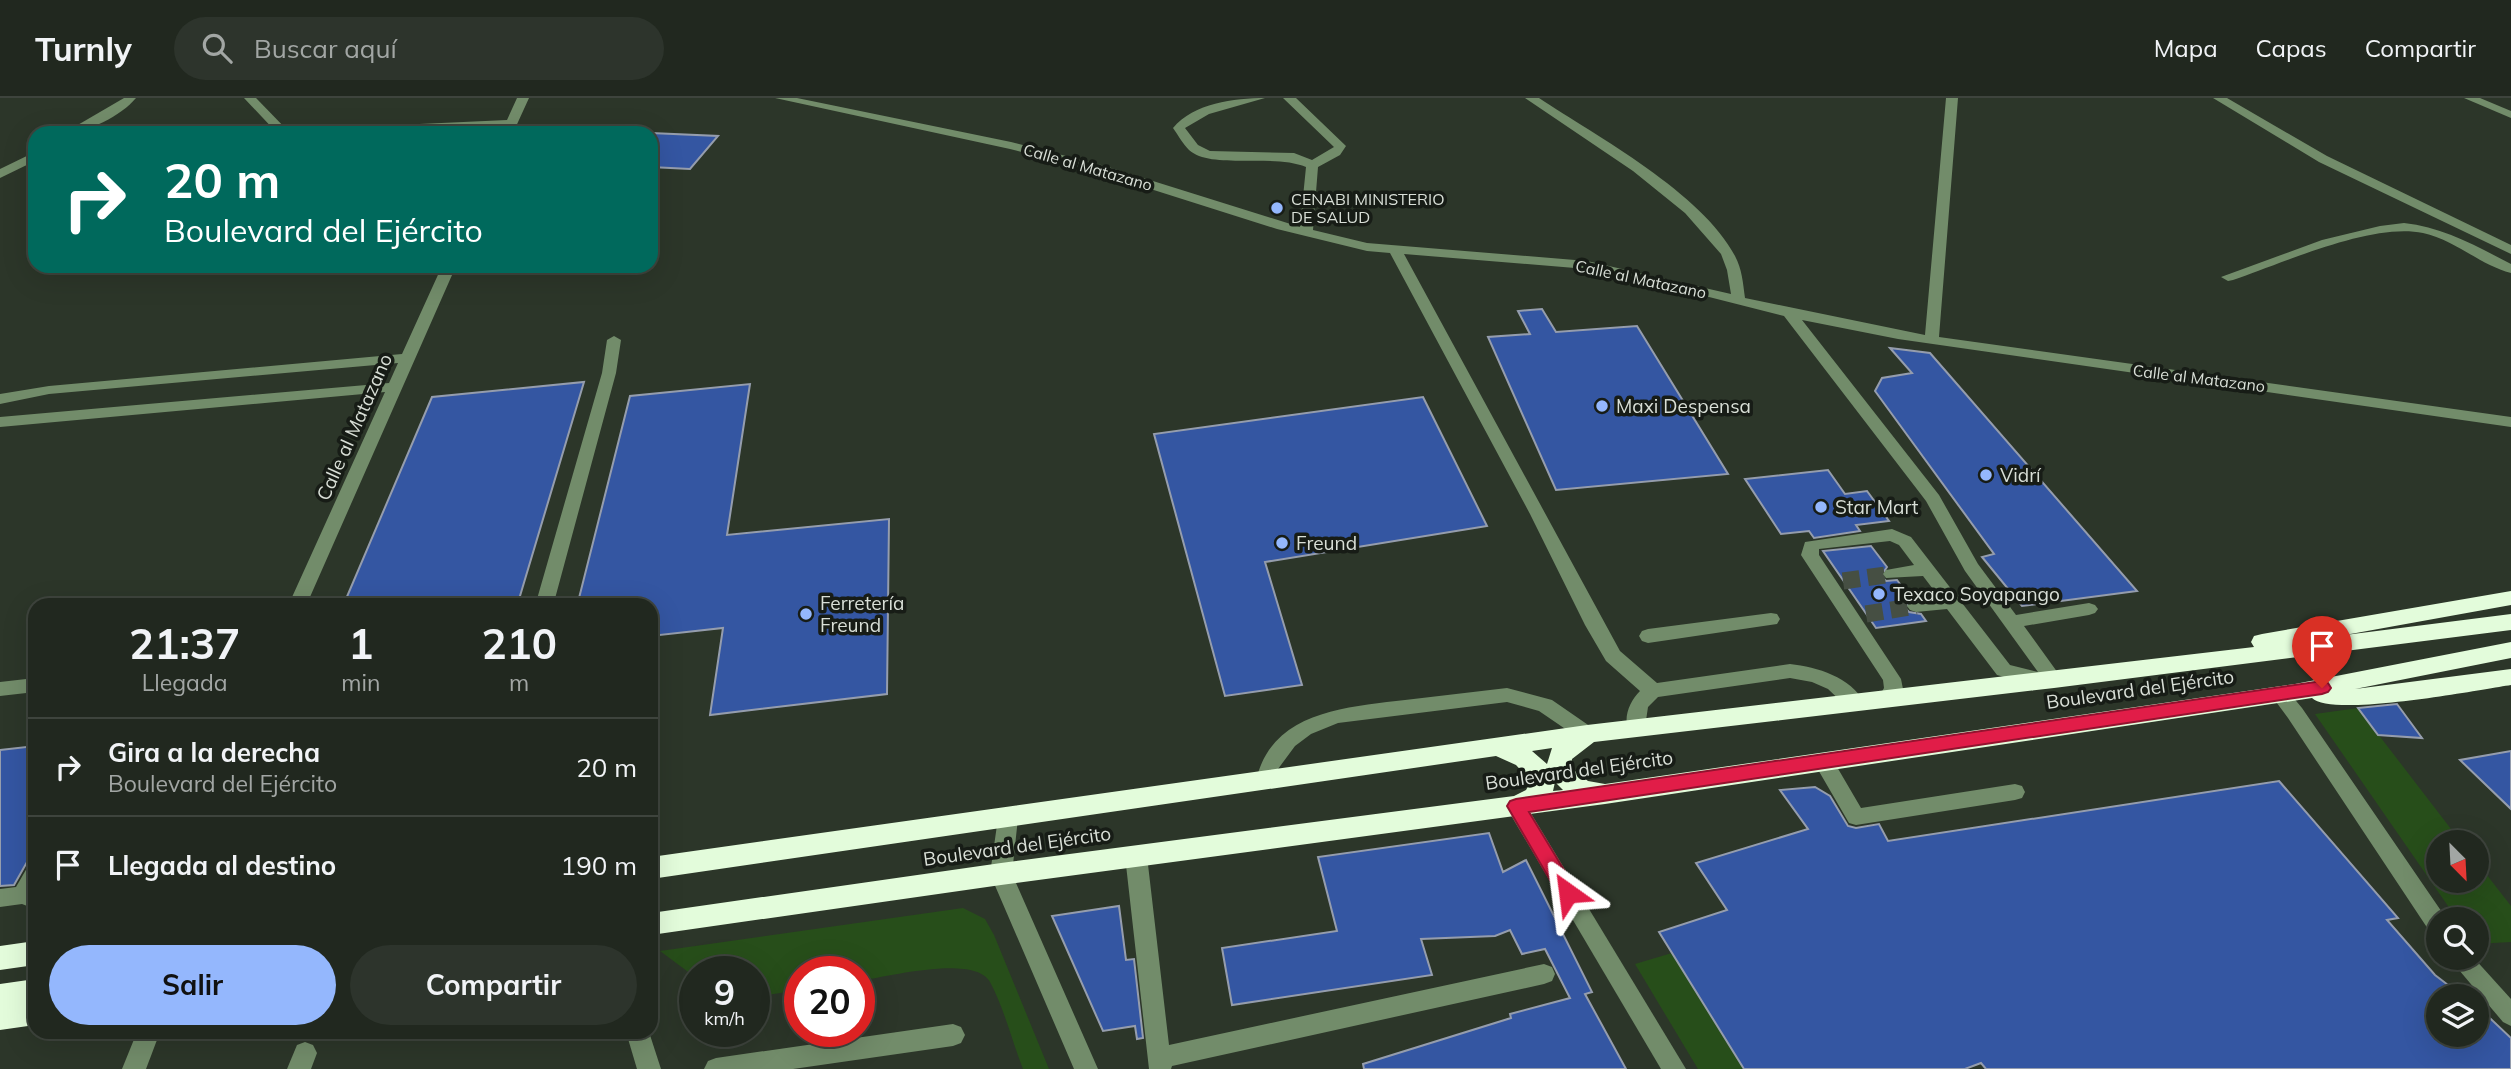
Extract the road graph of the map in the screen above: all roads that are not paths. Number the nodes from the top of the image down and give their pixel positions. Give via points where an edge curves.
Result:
1 (130, 98) edge
2 (250, 98) edge
3 (523, 98) edge
4 (781, 98) edge
5 (1259, 98) edge
6 (1289, 98) edge
7 (1531, 98) edge
8 (1952, 98) edge
9 (2219, 98) edge
10 (2470, 98) edge
11 (2511, 114) edge
12 (84, 126) edge
13 (277, 126) edge
14 (510, 126) edge
15 (28, 160) edge
16 (1312, 165) junction
17 (0, 174) edge
18 (1306, 232) junction
19 (1395, 249) junction
20 (2511, 250) edge
21 (2511, 269) edge
22 (446, 273) edge
23 (2228, 277) dead end
24 (1738, 300) junction
25 (1789, 313) junction
26 (614, 340) dead end
27 (1932, 340) junction
28 (409, 358) junction
29 (396, 387) junction
30 (0, 399) edge
31 (0, 422) edge
32 (2511, 422) edge
33 (1927, 570) junction
34 (1892, 574) tunnel mouth
35 (301, 598) edge
36 (546, 598) edge
37 (2511, 598) edge
38 (1952, 602) junction
39 (1916, 606) tunnel mouth
40 (2089, 609) dead end
41 (1771, 619) dead end
42 (2009, 622) junction
43 (2511, 622) edge
44 (1648, 636) dead end
45 (2511, 650) edge
46 (2157, 668) junction
47 (2511, 677) edge
48 (2051, 680) junction
49 (28, 686) edge
50 (0, 689) edge
51 (1653, 691) junction
52 (2288, 694) junction
53 (1887, 700) junction
54 (1855, 704) junction
55 (1636, 729) junction
56 (1587, 734) junction
57 (1495, 748) junction
58 (1823, 761) junction
59 (1266, 781) junction
60 (2015, 792) dead end
61 (1605, 794) junction
62 (1516, 806) junction
63 (1008, 818) junction
64 (1136, 856) junction
65 (658, 867) edge
66 (1000, 874) junction
67 (0, 898) edge
68 (28, 898) edge
69 (2426, 907) edge
70 (658, 923) edge
71 (28, 954) edge
72 (0, 958) edge
73 (2471, 970) edge
74 (1544, 974) dead end
75 (28, 992) edge
76 (0, 996) edge
77 (28, 1013) edge
78 (2511, 1015) edge
79 (0, 1017) edge
80 (953, 1035) dead end
81 (146, 1039) edge
82 (639, 1039) edge
83 (1160, 1063) edge
84 (134, 1069) edge
85 (649, 1069) edge
86 (716, 1069) edge
87 (1086, 1069) edge
88 (1674, 1069) edge

1 - 12 street
2 - 13 street
3 - 14 street
4 - 18 street, Calle al Matazano via 1011,146
5 - 16 street via 1198,115 1179,128 1194,148 1208,155 1294,157
6 - 16 street via 1340,146
7 - 24 street via 1666,191 1696,217 1728,254
8 - 27 street
9 - 20 street via 2323,159
10 - 11 street
15 - 17 street
16 - 18 street
18 - 19 street, Calle al Matazano
19 - 24 street, Calle al Matazano via 1587,265
19 - 51 street via 1594,625 1613,656
21 - 23 street via 2443,236 2402,227 2365,232
22 - 28 street, Calle al Matazano
24 - 25 street, Calle al Matazano
25 - 27 street, Calle al Matazano
25 - 42 street via 1933,499
26 - 36 street via 609,373
27 - 32 street, Calle al Matazano
28 - 29 street, Calle al Matazano
28 - 30 street via 49,390
29 - 31 street
29 - 35 street, Calle al Matazano
33 - 34 street
33 - 38 street
33 - 53 street via 1905,541 1892,535 1811,547 1810,555 1858,615 1892,679 1894,689
37 - 46 highway via 2297,634
38 - 39 street
38 - 48 street via 2004,670
40 - 42 street
41 - 44 street
42 - 48 street
43 - 46 highway, Boulevard del Ejército
45 - 52 highway, Boulevard del Ejército
46 - 48 highway, Boulevard del Ejército
47 - 52 highway via 2356,698
48 - 53 highway, Boulevard del Ejército
49 - 50 street
51 - 54 street via 1807,672 1842,688
51 - 55 street via 1639,701
52 - 58 highway, Boulevard del Ejército
52 - 69 street via 2295,713
53 - 54 highway, Boulevard del Ejército
54 - 55 highway, Boulevard del Ejército
55 - 56 highway, Boulevard del Ejército
56 - 57 highway, Boulevard del Ejército
56 - 59 street via 1545,705 1507,695 1348,714 1318,722 1288,741 1273,761
56 - 61 highway via 1560,755 1559,769 1579,788
57 - 59 highway, Boulevard del Ejército
57 - 62 highway via 1528,758 1542,775 1543,784 1535,797
58 - 60 street via 1856,817
58 - 61 highway, Boulevard del Ejército
59 - 63 highway, Boulevard del Ejército
61 - 62 highway, Boulevard del Ejército
62 - 64 highway, Boulevard del Ejército
62 - 88 street
63 - 65 highway, Boulevard del Ejército
63 - 66 street
64 - 66 highway, Boulevard del Ejército
64 - 83 street
66 - 70 highway, Boulevard del Ejército
66 - 87 street
67 - 68 street
71 - 72 highway
73 - 78 street
74 - 83 street
75 - 76 highway
77 - 79 highway
80 - 86 street
81 - 84 street
82 - 85 street

